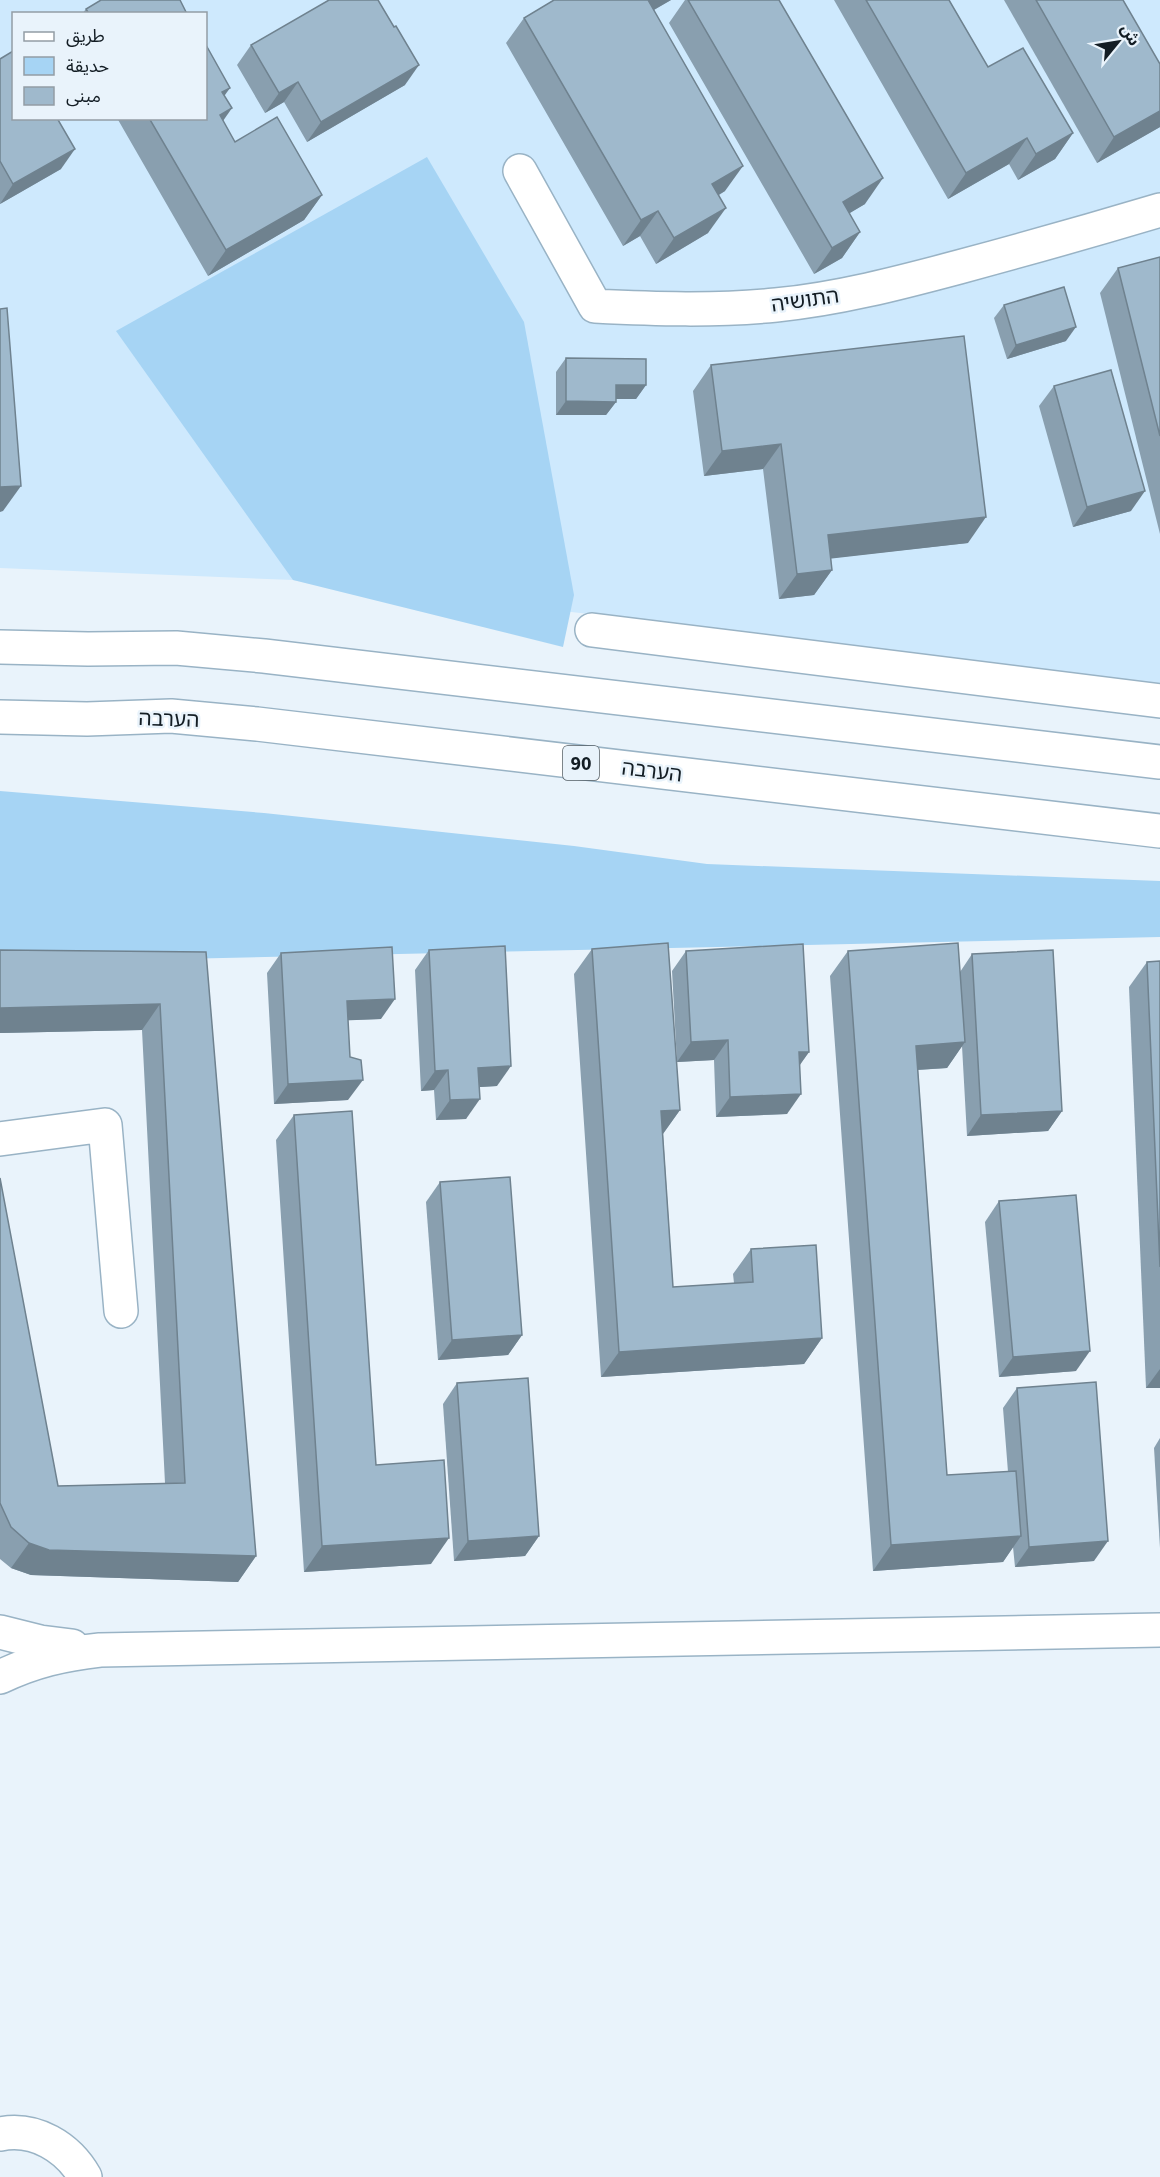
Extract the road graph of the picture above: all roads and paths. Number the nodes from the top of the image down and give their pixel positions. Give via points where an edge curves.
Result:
1 (520, 171) dead end
2 (1160, 210) edge
3 (592, 630) dead end
4 (7, 641) edge
5 (1160, 701) edge
6 (0, 717) edge
7 (1160, 762) edge
8 (1160, 831) edge
9 (0, 1139) edge
10 (121, 1311) dead end
11 (1160, 1630) edge
12 (0, 1632) edge
13 (100, 1650) junction
14 (0, 1677) edge
15 (0, 2134) edge
16 (86, 2177) edge

1 - 2 main road, התושיה via 595,306 723,309 828,297 1034,248
3 - 5 main road
4 - 7 main road via 88,650 177,648 264,656
6 - 8 main road, הערבה / 90 via 171,716 257,724
9 - 10 main road via 105,1125
11 - 13 main road
12 - 13 main road
13 - 14 main road via 42,1659
15 - 16 main road via 31,2134 57,2145

